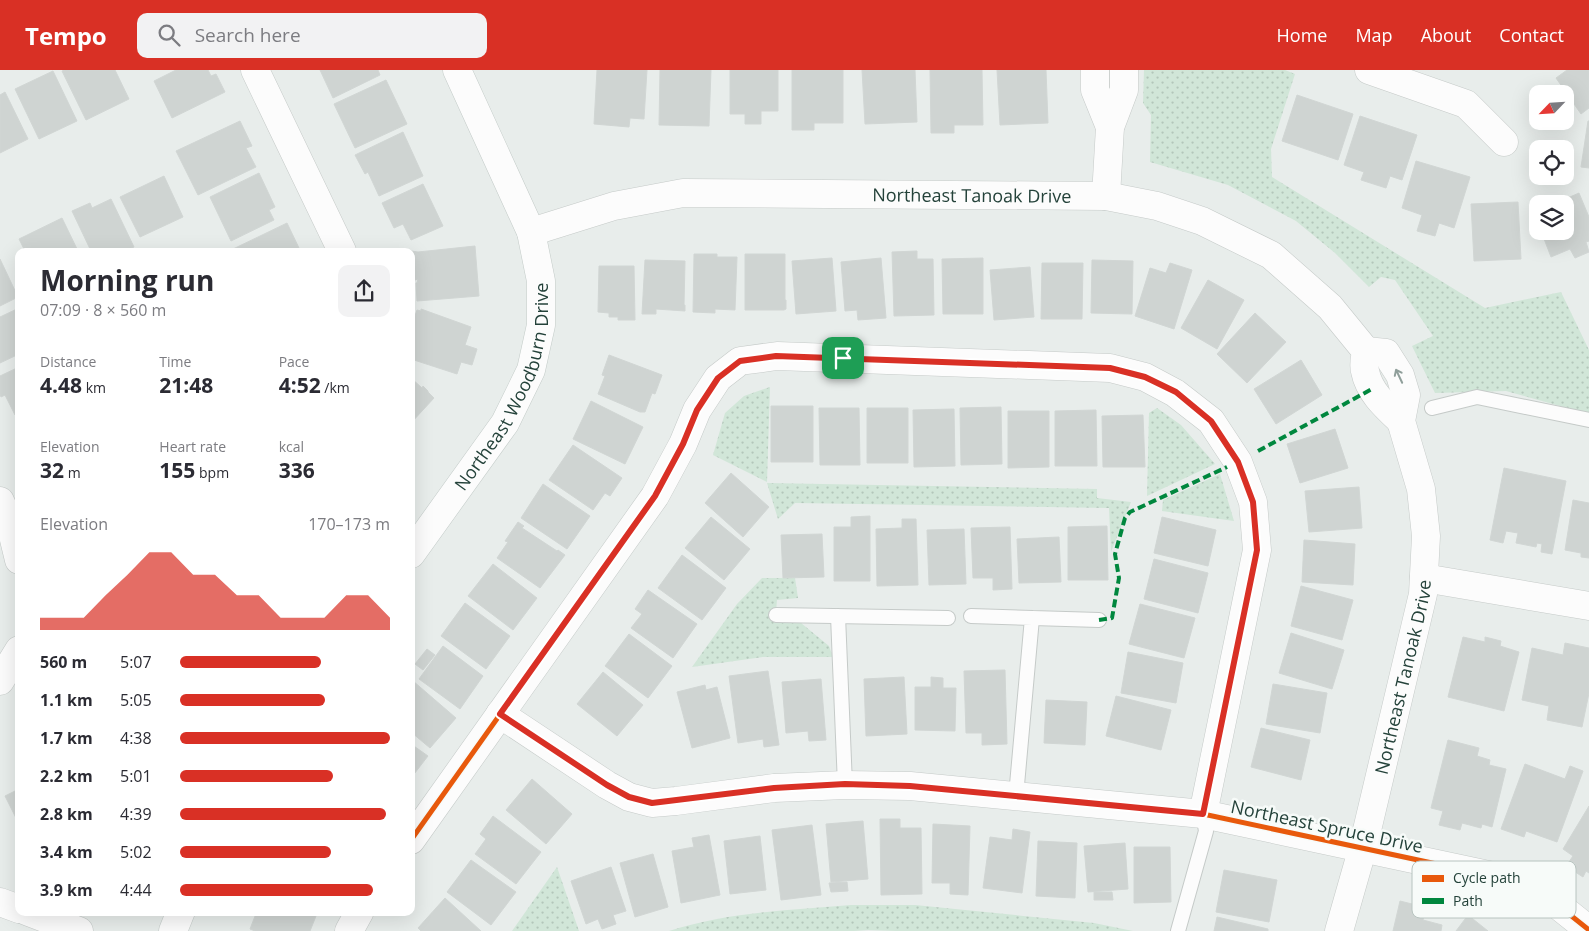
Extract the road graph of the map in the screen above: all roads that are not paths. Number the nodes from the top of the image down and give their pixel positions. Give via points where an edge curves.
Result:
1 (255, 70) edge
2 (457, 70) edge
3 (1095, 70) edge
4 (1124, 70) edge
5 (1369, 70) edge
6 (1110, 127) junction
7 (1504, 142) dead end
8 (1106, 196) junction
9 (531, 232) junction
10 (341, 248) edge
11 (1432, 408) dead end
12 (1589, 420) edge
13 (10, 514) edge
14 (15, 540) edge
15 (415, 548) edge
16 (1424, 578) junction
17 (1589, 606) edge
18 (776, 615) dead end
19 (838, 616) junction
20 (971, 616) dead end
21 (948, 618) dead end
22 (1032, 618) junction
23 (1099, 620) dead end
24 (15, 657) edge
25 (0, 681) edge
26 (500, 714) junction
27 (845, 784) junction
28 (1016, 796) junction
29 (1203, 814) junction
30 (415, 834) edge
31 (1363, 847) junction
32 (1426, 861) edge
33 (0, 902) edge
34 (15, 907) edge
35 (40, 916) edge
36 (179, 916) edge
37 (357, 916) edge
38 (1574, 918) edge
39 (1589, 930) edge
40 (80, 931) edge
41 (173, 931) edge
42 (349, 931) edge
43 (1178, 931) edge
44 (1339, 931) edge

1 - 10 street
2 - 9 street, Northeast Woodburn Drive
3 - 6 street via 1095,90
4 - 6 street via 1124,90
5 - 7 street via 1466,104
6 - 8 street
8 - 9 street, Northeast Tanoak Drive via 683,193 614,206
8 - 16 street, Northeast Tanoak Drive via 1157,206 1202,221 1271,255 1330,307 1366,351 1386,353 1400,375 1406,395 1401,421 1421,489 1426,536
9 - 15 street, Northeast Woodburn Drive via 541,281 541,325 531,370 505,424
11 - 12 lane via 1477,397
13 - 14 street
16 - 17 street
16 - 31 street, Northeast Tanoak Drive via 1423,594
18 - 19 lane
19 - 21 lane
19 - 27 lane
20 - 22 lane
22 - 23 lane
22 - 28 lane
24 - 25 street
26 - 27 street, Northeast Spruce Drive via 607,785 629,797 652,803 774,788
26 - 29 street via 655,496 697,410 718,378 740,361 776,356 1110,368 1145,377 1176,392 1211,421 1238,462 1253,502 1257,550
26 - 30 street
27 - 28 street, Northeast Spruce Drive via 910,786
28 - 29 street, Northeast Spruce Drive
29 - 31 street, Northeast Spruce Drive
29 - 43 lane via 1206,831
31 - 32 street, Northeast Spruce Drive
31 - 44 street, Northeast Tanoak Drive
33 - 34 street
35 - 40 street
36 - 41 street
37 - 42 street
38 - 39 street, Northeast Spruce Drive

